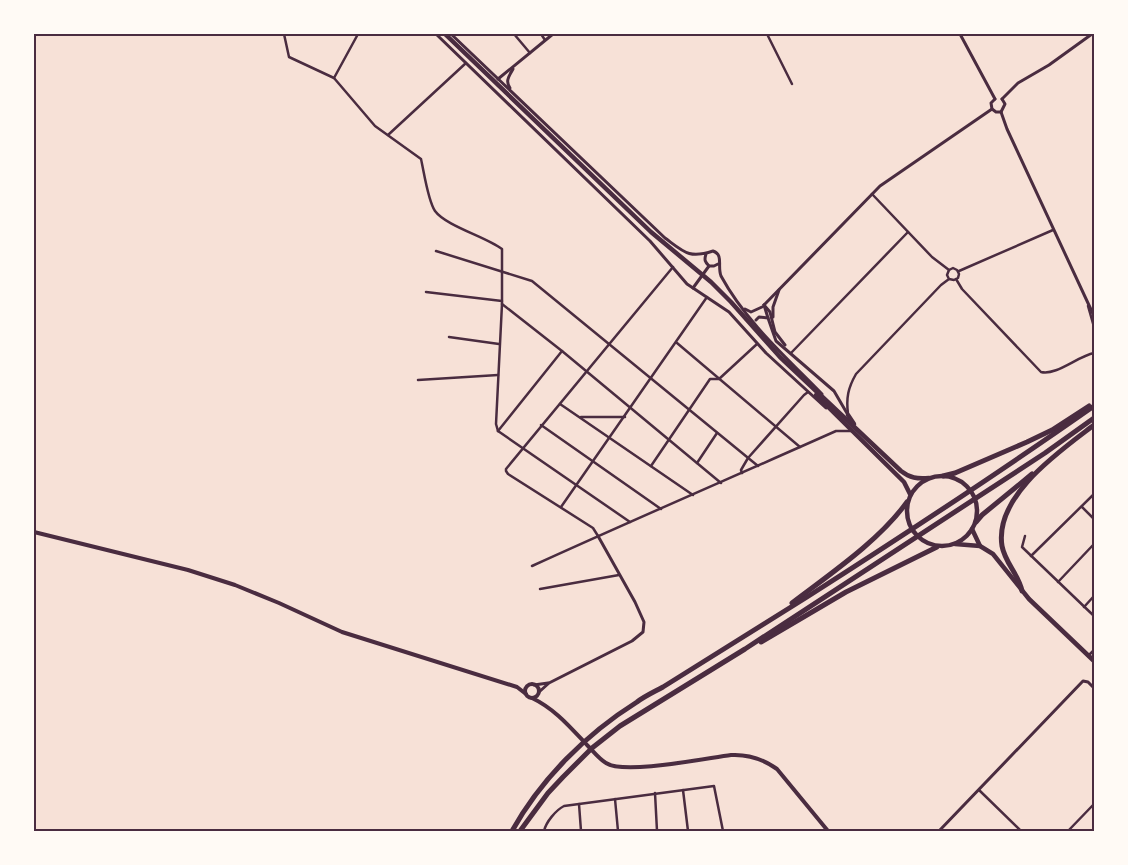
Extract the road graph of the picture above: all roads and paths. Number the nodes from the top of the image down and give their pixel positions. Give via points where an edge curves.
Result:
1 (284, 34) edge
2 (358, 34) edge
3 (436, 34) edge
4 (441, 34) edge
5 (446, 34) edge
6 (451, 34) edge
7 (514, 34) edge
8 (541, 34) edge
9 (553, 34) edge
10 (767, 34) edge
11 (960, 34) edge
12 (1092, 34) edge
13 (545, 40) junction
14 (530, 53) junction
15 (466, 63) junction
16 (515, 66) junction
17 (334, 78) junction
18 (498, 79) junction
19 (792, 84) dead end
20 (515, 95) junction
21 (995, 99) junction
22 (1002, 99) junction
23 (992, 109) junction
24 (1001, 112) junction
25 (388, 136) junction
26 (872, 194) junction
27 (1053, 230) junction
28 (908, 232) junction
29 (436, 251) dead end
30 (706, 254) junction
31 (719, 264) junction
32 (710, 266) junction
33 (673, 267) junction
34 (948, 270) junction
35 (502, 272) junction
36 (958, 272) junction
37 (949, 279) junction
38 (956, 279) junction
39 (693, 288) junction
40 (779, 289) junction
41 (426, 292) dead end
42 (707, 297) junction
43 (502, 303) junction
44 (1088, 305) junction
45 (763, 306) junction
46 (742, 307) junction
47 (1094, 316) edge
48 (770, 318) junction
49 (756, 320) junction
50 (756, 326) junction
51 (1094, 327) edge
52 (449, 337) dead end
53 (676, 343) junction
54 (500, 344) junction
55 (610, 344) junction
56 (758, 344) junction
57 (562, 352) junction
58 (1094, 352) edge
59 (791, 353) junction
60 (586, 371) junction
61 (498, 375) junction
62 (651, 378) junction
63 (719, 379) junction
64 (418, 380) dead end
65 (808, 392) junction
66 (828, 400) junction
67 (560, 404) junction
68 (1094, 405) edge
69 (631, 408) junction
70 (690, 409) junction
71 (848, 415) junction
72 (835, 416) junction
73 (625, 417) junction
74 (580, 418) junction
75 (1094, 418) edge
76 (1094, 424) edge
77 (541, 425) junction
78 (776, 426) junction
79 (851, 430) junction
80 (498, 431) junction
81 (859, 431) junction
82 (717, 433) junction
83 (610, 439) junction
84 (669, 440) junction
85 (800, 447) junction
86 (523, 449) junction
87 (748, 458) junction
88 (593, 462) junction
89 (696, 463) junction
90 (650, 466) junction
91 (758, 466) junction
92 (1044, 466) junction
93 (742, 473) junction
94 (943, 476) junction
95 (929, 478) junction
96 (721, 483) junction
97 (576, 485) junction
98 (910, 494) junction
99 (1094, 494) edge
100 (692, 495) junction
101 (907, 502) junction
102 (561, 507) junction
103 (1082, 507) junction
104 (662, 509) junction
105 (1094, 519) edge
106 (630, 522) junction
107 (976, 522) junction
108 (972, 529) junction
109 (34, 532) edge
110 (598, 536) junction
111 (1025, 536) dead end
112 (955, 544) junction
113 (1094, 544) edge
114 (980, 546) junction
115 (937, 547) junction
116 (1030, 556) junction
117 (532, 566) dead end
118 (619, 574) junction
119 (1058, 582) junction
120 (540, 589) dead end
121 (1022, 591) junction
122 (1094, 596) edge
123 (1084, 607) junction
124 (1094, 616) edge
125 (757, 628) junction
126 (745, 650) junction
127 (1094, 650) edge
128 (1088, 656) junction
129 (1094, 661) edge
130 (549, 683) junction
131 (534, 685) junction
132 (528, 686) junction
133 (517, 687) junction
134 (1094, 688) edge
135 (539, 692) junction
136 (526, 694) junction
137 (532, 698) junction
138 (543, 703) junction
139 (683, 790) junction
140 (979, 790) junction
141 (655, 794) junction
142 (615, 799) junction
143 (579, 804) junction
144 (1094, 804) edge
145 (512, 831) edge
146 (520, 831) edge
147 (544, 831) edge
148 (581, 831) edge
149 (618, 831) edge
150 (657, 831) edge
151 (688, 831) edge
152 (723, 831) edge
153 (828, 831) edge
154 (939, 831) edge
155 (1021, 831) edge
156 (1068, 831) edge

1 - 17 street via 289,57
2 - 17 street
3 - 15 street
4 - 72 main road via 649,234 723,298
5 - 66 main road via 651,232 718,289 780,356
6 - 18 street
7 - 14 street
8 - 13 street
9 - 13 street
10 - 19 street
11 - 21 street
12 - 22 street via 1050,65 1018,83
13 - 14 street
14 - 16 street
15 - 25 street
15 - 33 street
16 - 18 street
16 - 20 street via 507,84
17 - 25 street via 375,126
18 - 20 street
20 - 30 street via 658,233 693,255
21 - 22 street
21 - 23 street via 991,103
22 - 24 street via 1005,107
23 - 24 street
23 - 26 street
24 - 27 street
25 - 35 street via 421,159 436,212 502,249
26 - 28 street
26 - 40 street
27 - 36 street
27 - 44 street
28 - 34 street
28 - 59 street
29 - 35 street
30 - 31 street via 717,253
30 - 32 street via 706,263
31 - 32 street
31 - 46 street via 724,281
32 - 39 street
33 - 39 street
33 - 55 street
34 - 36 street via 953,268
34 - 37 street
35 - 43 street
35 - 55 street via 532,281
36 - 38 street
37 - 38 street
37 - 71 street via 856,374 848,390
38 - 58 street via 1041,372 1050,373
39 - 42 street
40 - 45 street
40 - 48 street
41 - 43 street
42 - 53 street
42 - 56 street via 723,308
43 - 54 street
43 - 57 street
44 - 47 street
44 - 51 street
45 - 46 street via 751,312
45 - 48 street
45 - 49 street
46 - 50 street
48 - 49 street via 759,317
48 - 59 street via 776,341
49 - 50 street
50 - 66 street
52 - 54 street
53 - 62 street
53 - 63 street
54 - 61 street
55 - 60 street
55 - 62 street
56 - 63 street
56 - 65 street
57 - 60 street
57 - 80 street
59 - 71 street via 834,391
60 - 67 street
60 - 69 street
61 - 64 street
61 - 80 street
62 - 69 street
62 - 70 street
63 - 70 street via 710,379
63 - 78 street
65 - 72 street
65 - 78 street
66 - 81 main road
67 - 74 street
67 - 77 street
68 - 94 highway via 1027,442
68 - 125 highway via 872,556
69 - 73 street
69 - 84 street
70 - 82 street
70 - 84 street
71 - 81 main road
72 - 79 main road
73 - 74 street
73 - 83 street
74 - 83 street
75 - 126 highway
76 - 92 highway
77 - 86 street
77 - 88 street
78 - 85 street
78 - 87 street
79 - 85 street via 836,431
79 - 98 main road via 904,482
80 - 86 street
81 - 95 main road via 907,476
82 - 87 street
82 - 89 street
83 - 88 street
83 - 90 street
84 - 89 street
84 - 90 street
85 - 91 street
86 - 97 street
86 - 102 street via 506,471
87 - 91 street
87 - 93 street via 742,466
88 - 97 street
88 - 104 street
89 - 96 street
90 - 100 street
91 - 93 street
92 - 107 highway
92 - 121 highway via 1015,498 1002,527 1004,554
93 - 96 street
94 - 95 main road
94 - 107 main road via 962,482 971,491 977,508
95 - 98 main road
96 - 100 street
97 - 102 street
97 - 106 street
98 - 101 main road
99 - 103 street
100 - 104 street
101 - 115 main road via 907,520 914,534
101 - 125 highway via 874,538
102 - 110 street via 593,528
103 - 105 street
103 - 116 street
104 - 106 street
106 - 110 street
107 - 108 main road
108 - 112 main road
108 - 114 main road
109 - 133 main road via 188,570 235,585 342,632
110 - 117 street
110 - 118 street
111 - 116 street via 1022,547
112 - 114 main road
112 - 115 main road
113 - 119 street
114 - 121 main road via 993,554
115 - 126 highway via 846,592
116 - 119 street
118 - 120 street
118 - 130 street via 644,622 642,632 632,641
119 - 123 street
121 - 128 main road
122 - 123 street
123 - 124 street
125 - 145 highway via 605,724 544,785
126 - 146 highway via 620,726 592,748 548,793
127 - 128 street
128 - 129 main road
130 - 131 street
130 - 135 street
131 - 132 main road
131 - 135 main road
132 - 133 main road
132 - 136 main road
133 - 136 main road
134 - 140 street via 1083,681
135 - 137 main road
135 - 138 main road
136 - 137 main road
137 - 138 main road
138 - 153 main road via 598,756 614,767 742,754 767,762 777,769
139 - 141 street
139 - 151 street
139 - 152 street via 714,786
140 - 154 street
140 - 155 street
141 - 142 street
141 - 150 street
142 - 143 street
142 - 149 street
143 - 147 street via 560,807
143 - 148 street
144 - 156 street

